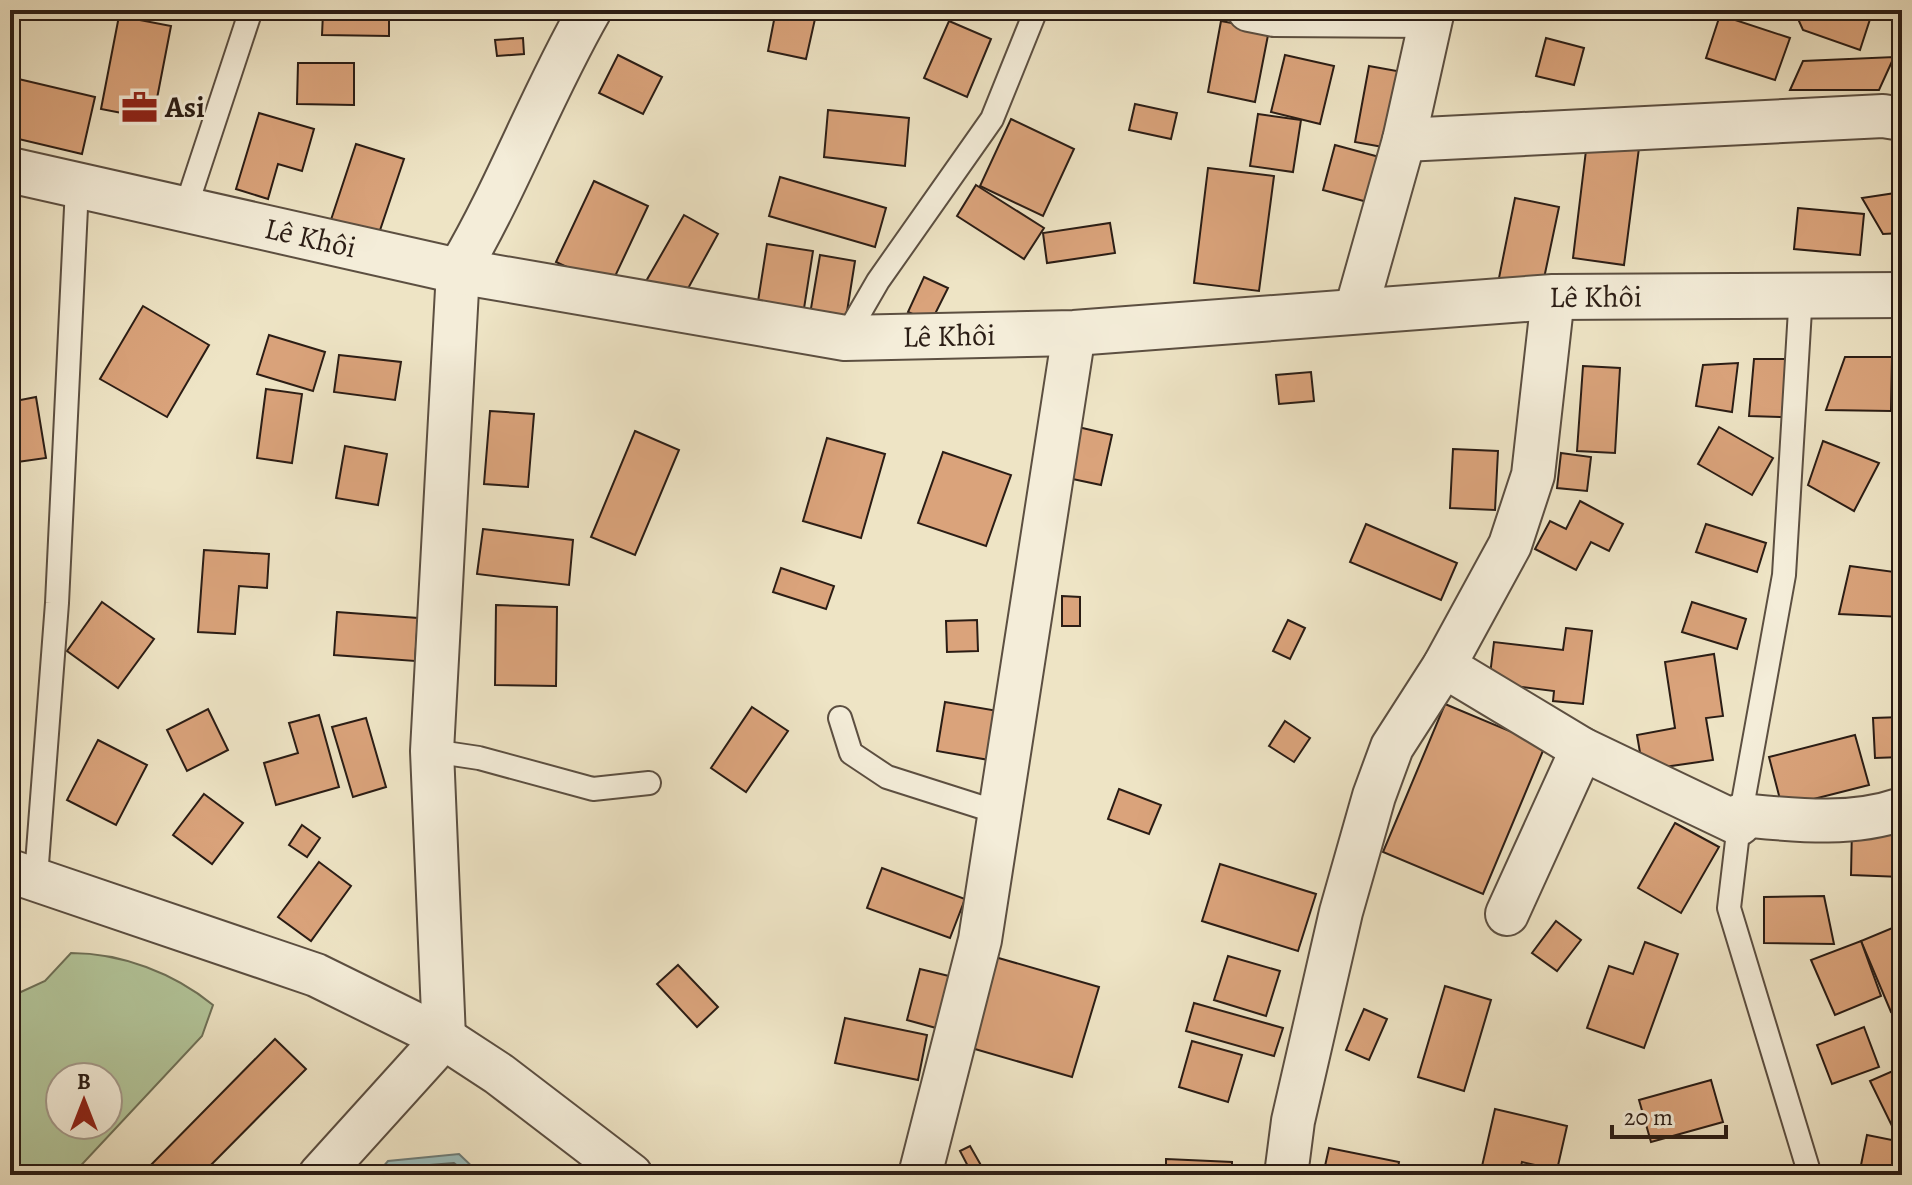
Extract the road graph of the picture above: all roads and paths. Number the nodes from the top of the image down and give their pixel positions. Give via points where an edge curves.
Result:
1 (251, 10) edge
2 (590, 10) edge
3 (1036, 10) edge
4 (1249, 10) edge
5 (1432, 13) edge
6 (1902, 119) edge
7 (1404, 140) junction
8 (10, 170) edge
9 (77, 187) junction
10 (185, 210) junction
11 (458, 271) junction
12 (1801, 293) junction
13 (1902, 295) edge
14 (1553, 297) junction
15 (1356, 310) junction
16 (1074, 333) junction
17 (845, 338) junction
18 (1444, 666) junction
19 (840, 718) dead end
20 (1582, 749) junction
21 (432, 751) junction
22 (649, 783) dead end
23 (1902, 809) edge
24 (1000, 813) junction
25 (1740, 820) junction
26 (23, 874) edge
27 (1507, 914) dead end
28 (444, 1038) junction
29 (320, 1175) edge
30 (631, 1175) edge
31 (920, 1175) edge
32 (1286, 1175) edge
33 (1810, 1175) edge

1 - 10 lane
2 - 11 street via 547,88 495,209
3 - 17 lane via 992,119 878,281
4 - 5 street via 1274,15
5 - 7 street
6 - 7 street
7 - 15 street
8 - 9 street, Lê Khôi
9 - 10 street, Lê Khôi
9 - 26 lane via 57,603
10 - 11 street, Lê Khôi
11 - 17 street, Lê Khôi
11 - 21 street
12 - 13 street, Lê Khôi
12 - 14 street, Lê Khôi
12 - 25 lane via 1784,575
14 - 15 street, Lê Khôi
14 - 18 street via 1533,475 1510,545
15 - 16 street, Lê Khôi
16 - 17 street, Lê Khôi
16 - 24 street
18 - 20 street
18 - 32 street via 1392,747 1358,846 1293,1121
19 - 24 lane via 851,753 887,777
20 - 25 street
20 - 27 street
21 - 22 lane via 593,789
21 - 28 street
23 - 25 street via 1815,822
24 - 31 street via 980,940
25 - 33 lane via 1729,908
26 - 28 street via 316,975
28 - 29 street
28 - 30 street

